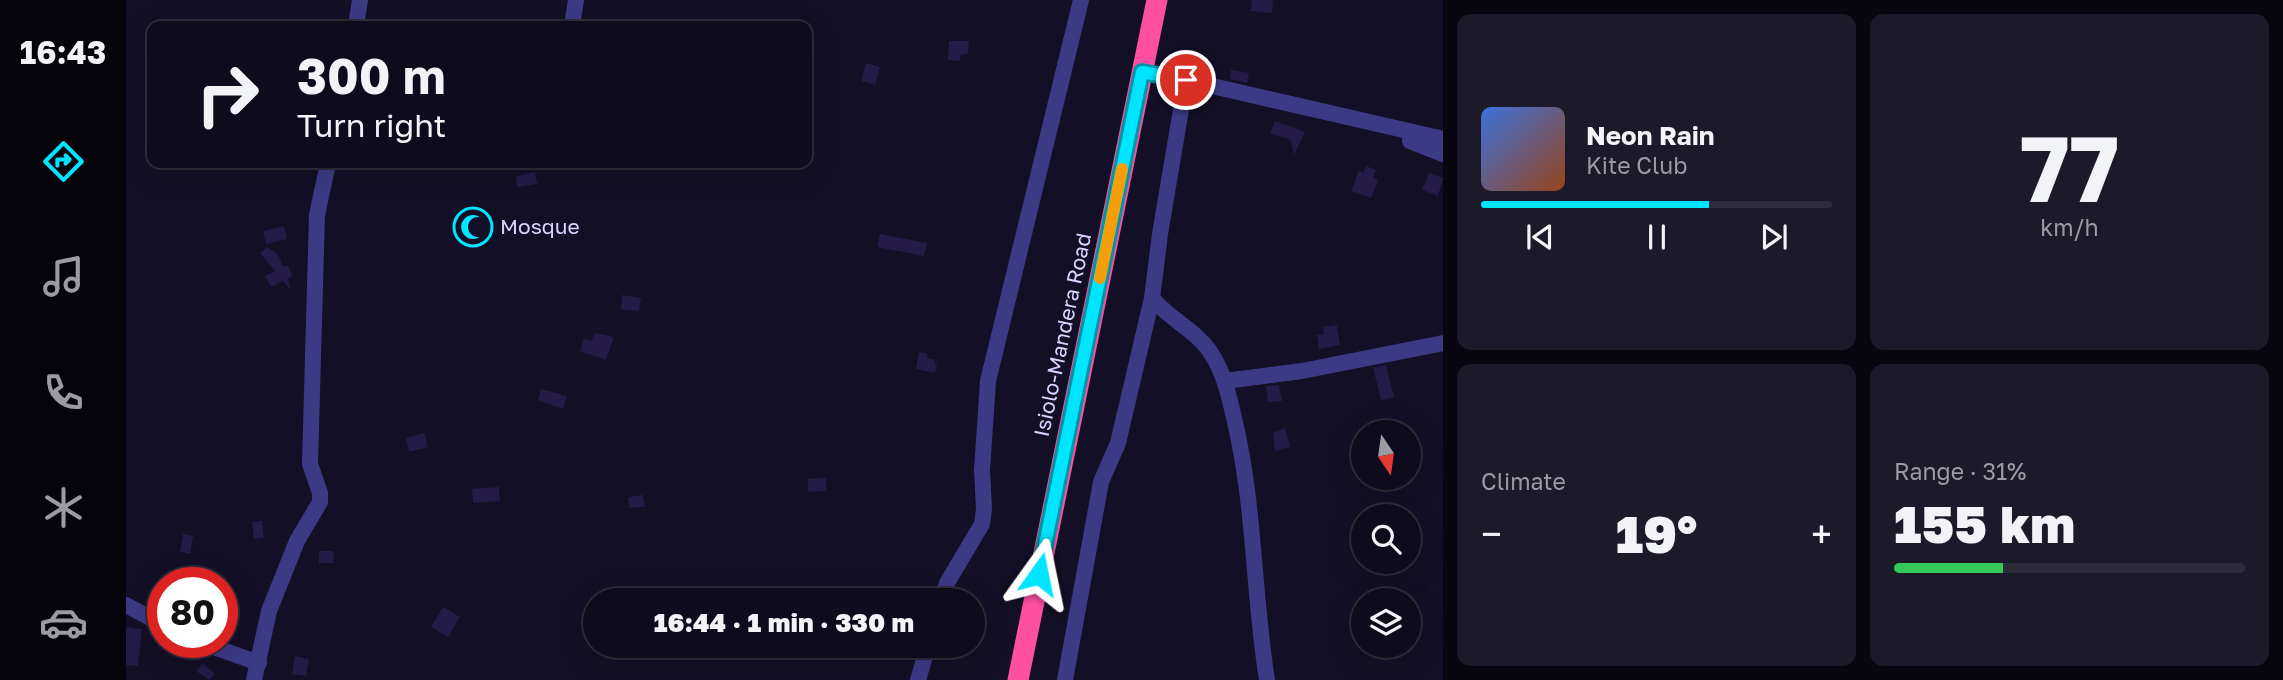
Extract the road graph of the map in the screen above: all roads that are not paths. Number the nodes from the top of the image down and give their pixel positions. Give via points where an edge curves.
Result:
1 (359, 0) edge
2 (576, 0) edge
3 (1081, 0) edge
4 (1157, 0) edge
5 (357, 21) edge
6 (573, 21) edge
7 (1142, 72) junction
8 (1186, 80) junction
9 (1317, 111) junction
10 (1443, 139) edge
11 (1443, 154) edge
12 (327, 168) edge
13 (1152, 299) junction
14 (1443, 343) edge
15 (1225, 381) junction
16 (946, 588) edge
17 (126, 605) edge
18 (147, 616) edge
19 (238, 656) edge
20 (924, 658) edge
21 (259, 663) junction
22 (254, 680) edge
23 (918, 680) edge
24 (1018, 680) edge
25 (1065, 680) edge
26 (1267, 680) edge

1 - 5 street
2 - 6 street
3 - 16 street via 988,381 984,517
4 - 7 highway, Isiolo-Mandera Road
7 - 8 street
7 - 24 highway, Isiolo-Mandera Road
8 - 9 street
8 - 13 street
9 - 10 street
9 - 11 street
12 - 21 street via 317,215 310,464 320,502 296,541 269,611
13 - 15 street via 1203,342
13 - 25 street via 1118,443 1101,482
14 - 15 street
15 - 26 street via 1243,454
17 - 18 street
19 - 21 street
20 - 23 street
21 - 22 street

